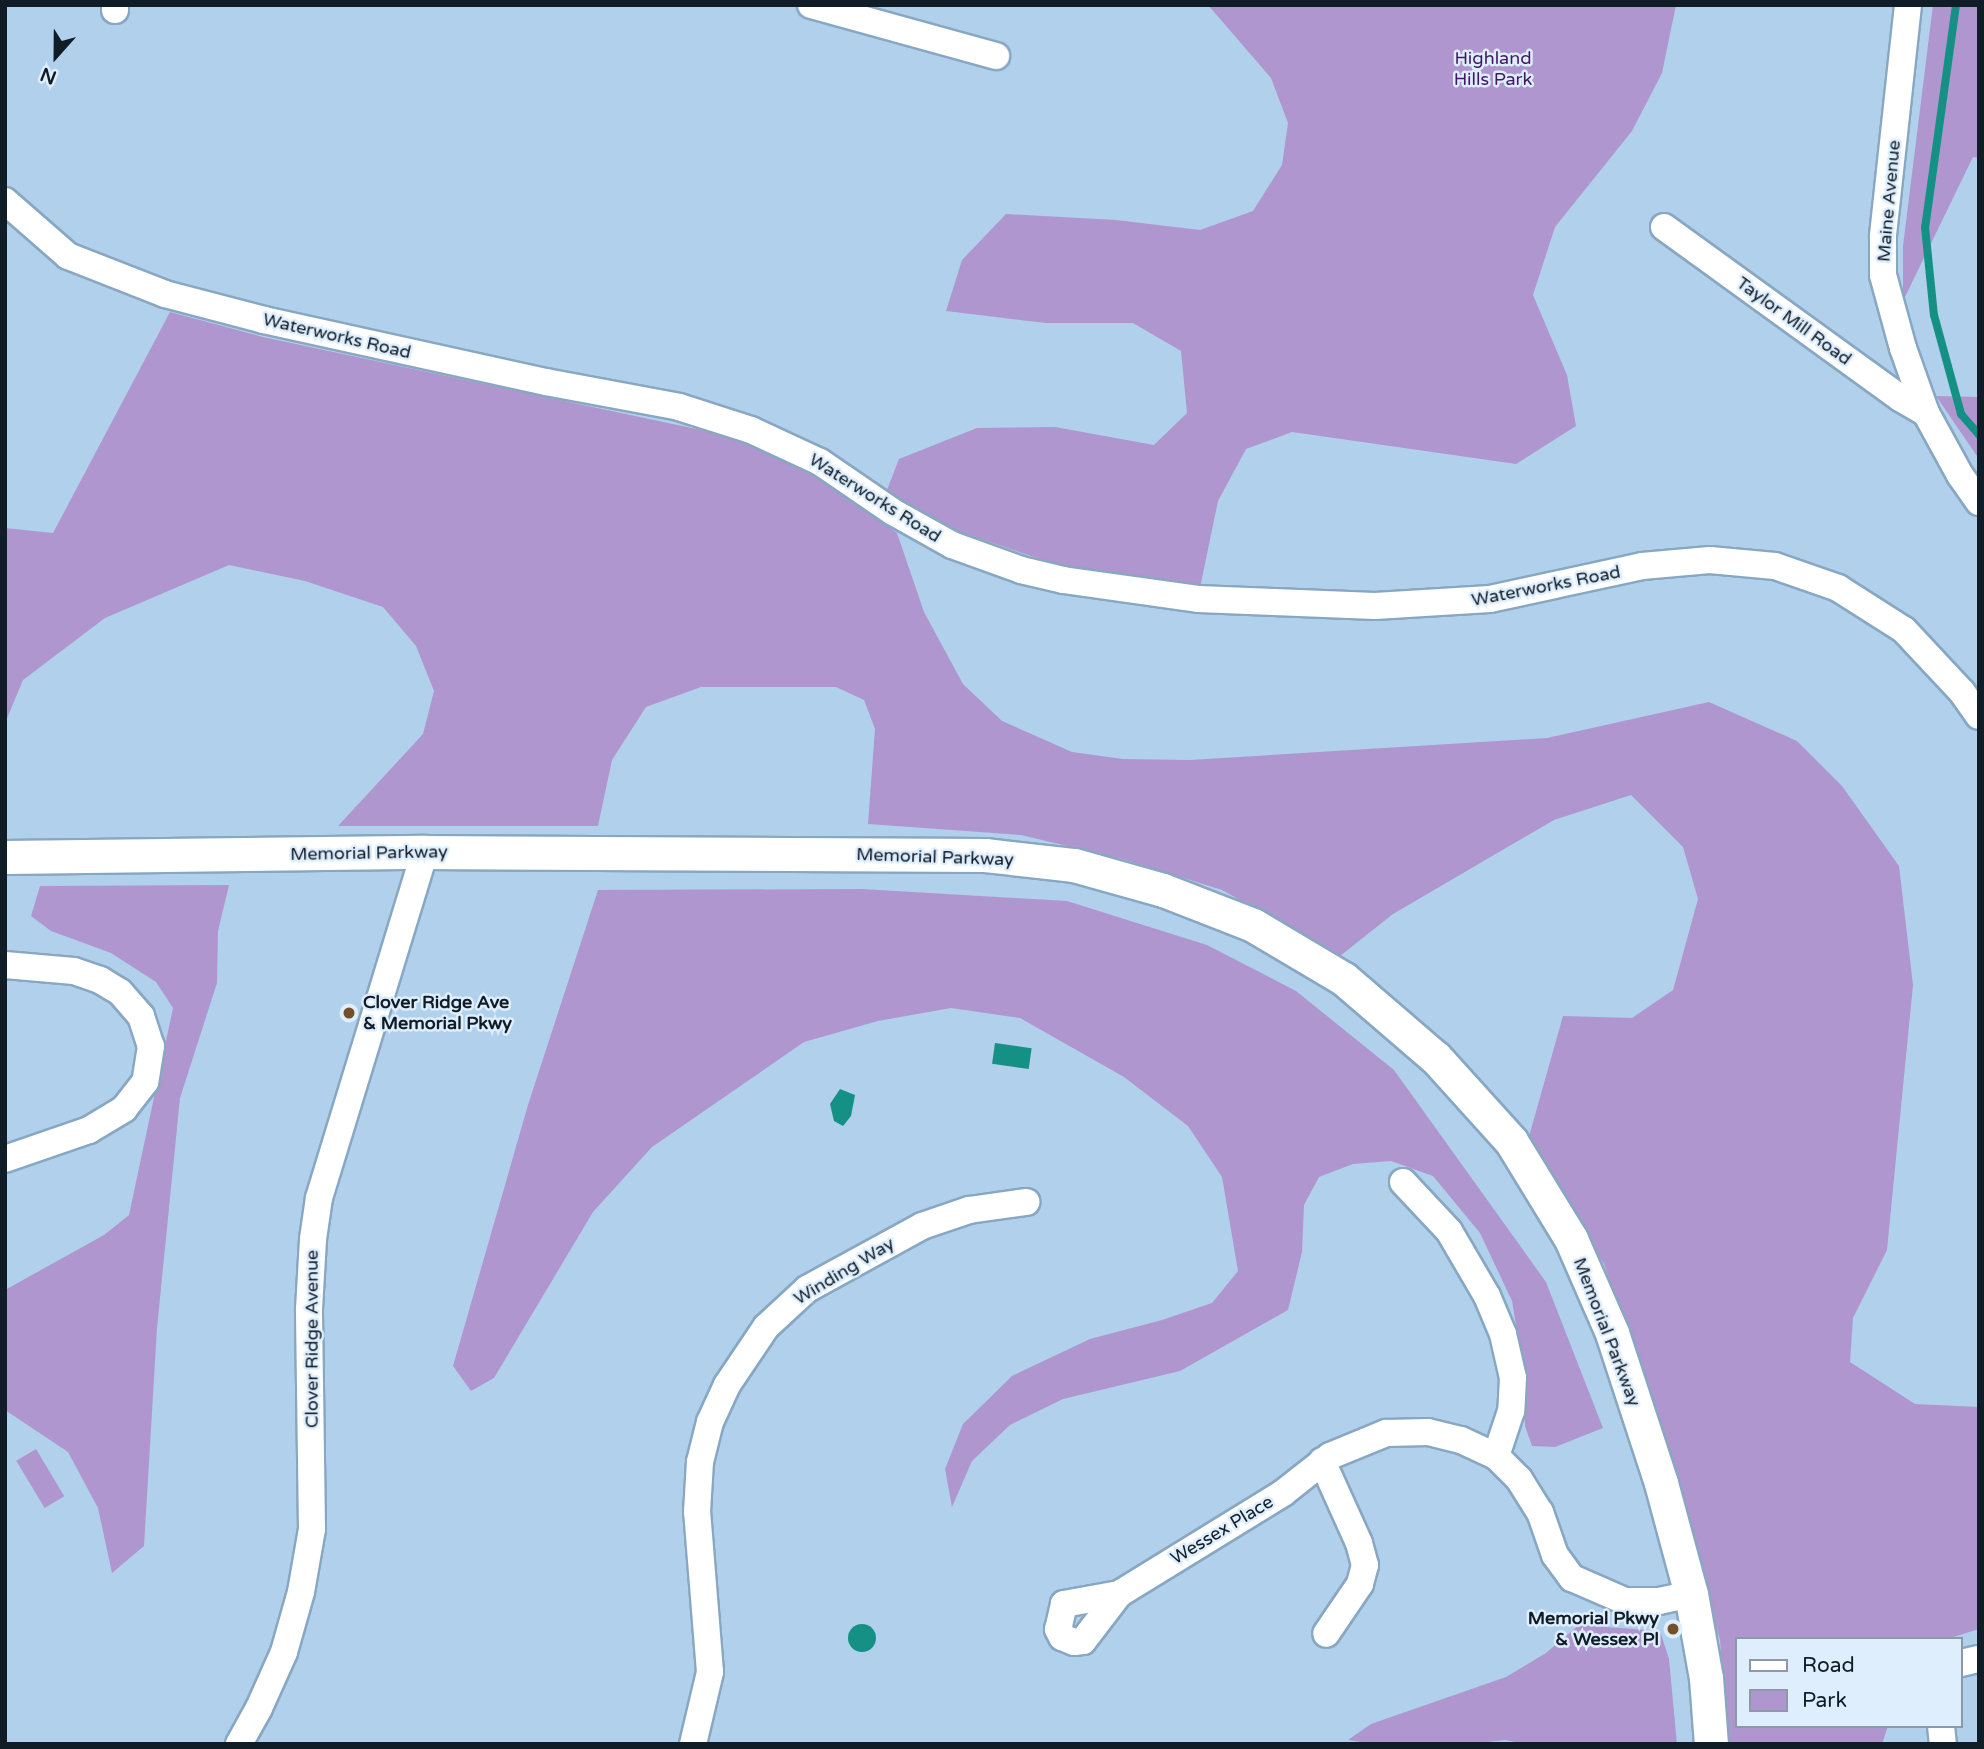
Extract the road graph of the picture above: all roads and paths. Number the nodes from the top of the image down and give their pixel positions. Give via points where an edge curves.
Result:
1 (811, 5) edge
2 (1908, 5) edge
3 (996, 56) dead end
4 (5, 201) edge
5 (1664, 227) dead end
6 (1926, 413) junction
7 (1979, 502) edge
8 (1979, 716) edge
9 (425, 852) junction
10 (5, 857) edge
11 (5, 965) edge
12 (5, 1159) edge
13 (1403, 1182) dead end
14 (1026, 1202) dead end
15 (1496, 1456) junction
16 (1322, 1461) junction
17 (1119, 1594) dead end
18 (1691, 1594) junction
19 (1326, 1634) dead end
20 (239, 1744) edge
21 (692, 1744) edge
22 (1711, 1744) edge

1 - 3 street
2 - 6 street, Maine Avenue via 1883,237 1883,275
4 - 8 street, Waterworks Road via 68,256 164,294 264,320 679,408 751,430 820,462 892,512 952,545 1021,570 1198,599 1375,606 1490,599 1642,566 1710,559 1775,566 1838,588 1904,630
5 - 6 street, Taylor Mill Road
6 - 7 street, Maine Avenue
9 - 10 main road, Memorial Parkway
9 - 18 main road, Memorial Parkway via 985,855 1074,865 1163,890 1253,925 1344,979 1436,1058 1511,1141 1571,1239 1612,1334 1661,1483
9 - 20 street, Clover Ridge Avenue via 319,1198 309,1309 312,1530 284,1652
11 - 12 street via 74,971 100,980 120,992 141,1016 150,1046 145,1082 124,1109 89,1130
13 - 15 street via 1449,1231 1503,1334 1513,1378 1511,1410
14 - 21 street, Winding Way via 969,1210 922,1226 807,1289 766,1327 727,1385 710,1422 701,1462 698,1512 710,1672
15 - 16 street, Wessex Place via 1461,1440 1418,1432 1386,1433
15 - 18 street, Wessex Place via 1519,1479 1540,1512 1555,1555 1572,1578 1625,1601 1659,1601
16 - 17 street, Wessex Place via 1283,1493
16 - 19 street via 1365,1565 1360,1584
18 - 22 main road, Memorial Parkway via 1706,1678

